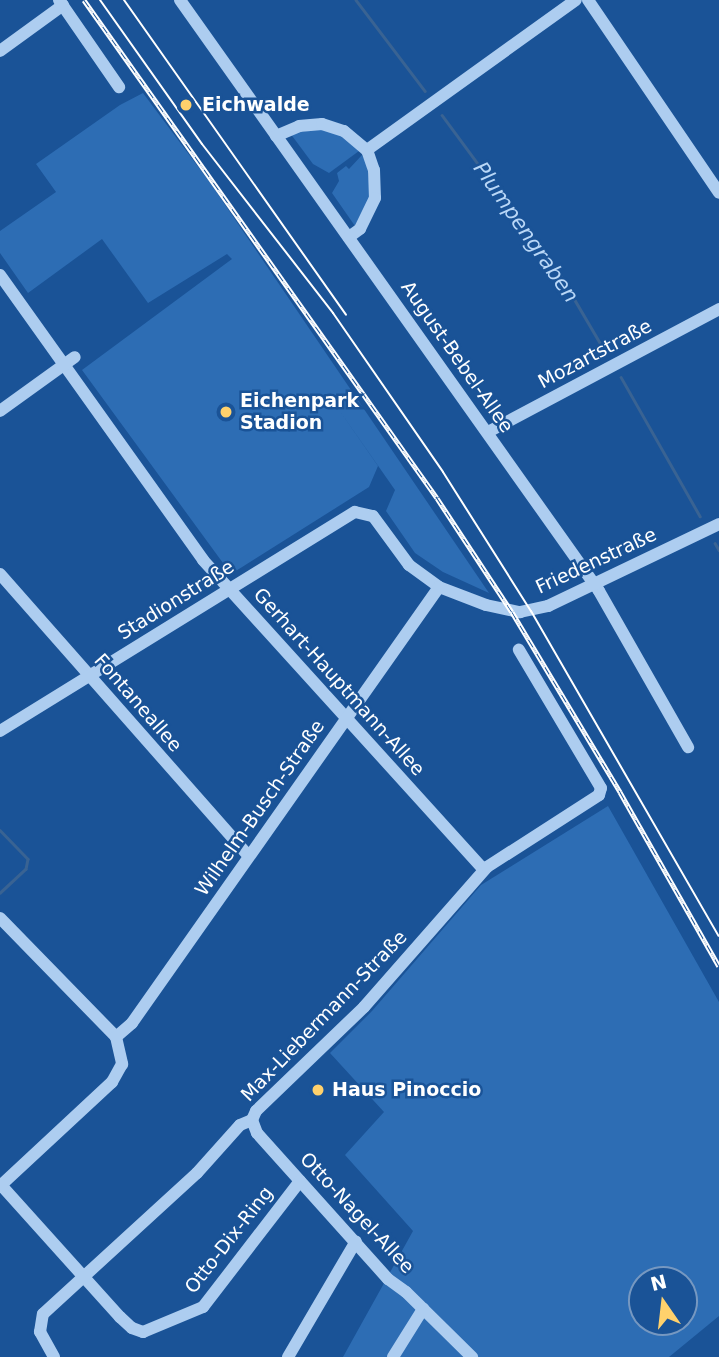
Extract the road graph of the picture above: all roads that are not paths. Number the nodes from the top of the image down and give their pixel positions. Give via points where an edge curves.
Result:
1 (180, 0) edge
2 (576, 0) edge
3 (588, 0) edge
4 (61, 3) edge
5 (0, 51) edge
6 (119, 87) dead end
7 (276, 136) junction
8 (367, 150) junction
9 (719, 193) edge
10 (349, 237) junction
11 (0, 275) edge
12 (719, 309) edge
13 (70, 361) junction
14 (0, 411) edge
15 (488, 432) junction
16 (373, 516) joint
17 (719, 524) edge
18 (0, 574) edge
19 (593, 584) junction
20 (439, 587) junction
21 (229, 590) junction
22 (519, 650) dead end
23 (89, 676) junction
24 (347, 719) junction
25 (0, 731) edge
26 (688, 747) dead end
27 (248, 856) junction
28 (484, 870) junction
29 (0, 918) edge
30 (116, 1037) junction
31 (252, 1120) junction
32 (300, 1181) junction
33 (1, 1186) edge
34 (356, 1241) junction
35 (84, 1276) junction
36 (423, 1309) junction
37 (54, 1357) edge
38 (288, 1357) edge
39 (393, 1357) edge
40 (472, 1357) edge

1 - 7 street, August-Bebel-Allee
2 - 8 street
3 - 9 street
4 - 5 street
4 - 6 street
7 - 8 street via 299,126 327,125 351,135
7 - 10 street, August-Bebel-Allee
8 - 10 street via 374,170 375,198 360,229
10 - 15 street, August-Bebel-Allee
11 - 13 street, Gerhart-Hauptmann-Allee
12 - 15 street, Mozartstraße
13 - 14 street
13 - 21 street, Gerhart-Hauptmann-Allee via 203,560
15 - 19 street, August-Bebel-Allee
16 - 20 street, Friedenstraße via 409,565
16 - 21 street, Stadionstraße via 360,512 346,517
17 - 19 street, Friedenstraße
18 - 23 street, Fontaneallee
19 - 20 street, Friedenstraße via 531,611 512,612
19 - 26 street, August-Bebel-Allee
20 - 24 street, Wilhelm-Busch-Straße
21 - 23 street, Stadionstraße
21 - 24 street, Gerhart-Hauptmann-Allee
22 - 28 street, Max-Liebermann-Straße via 601,788 600,793
23 - 25 street, Stadionstraße
23 - 27 street, Fontaneallee
24 - 27 street, Wilhelm-Busch-Straße
24 - 28 street, Gerhart-Hauptmann-Allee
27 - 30 street, Wilhelm-Busch-Straße via 132,1023
28 - 31 street, Max-Liebermann-Straße via 364,1007
29 - 30 street
30 - 33 street via 122,1057 118,1075
31 - 32 street, Otto-Nagel-Allee via 257,1133
31 - 35 street, Max-Liebermann-Straße via 233,1131 197,1173
32 - 34 street, Otto-Nagel-Allee
32 - 35 street, Otto-Dix-Ring via 198,1311 151,1331 137,1331
33 - 35 street
34 - 36 street, Otto-Nagel-Allee via 386,1277
34 - 38 street
35 - 37 street, Max-Liebermann-Straße via 40,1319 41,1335
36 - 39 street
36 - 40 street, Otto-Nagel-Allee

